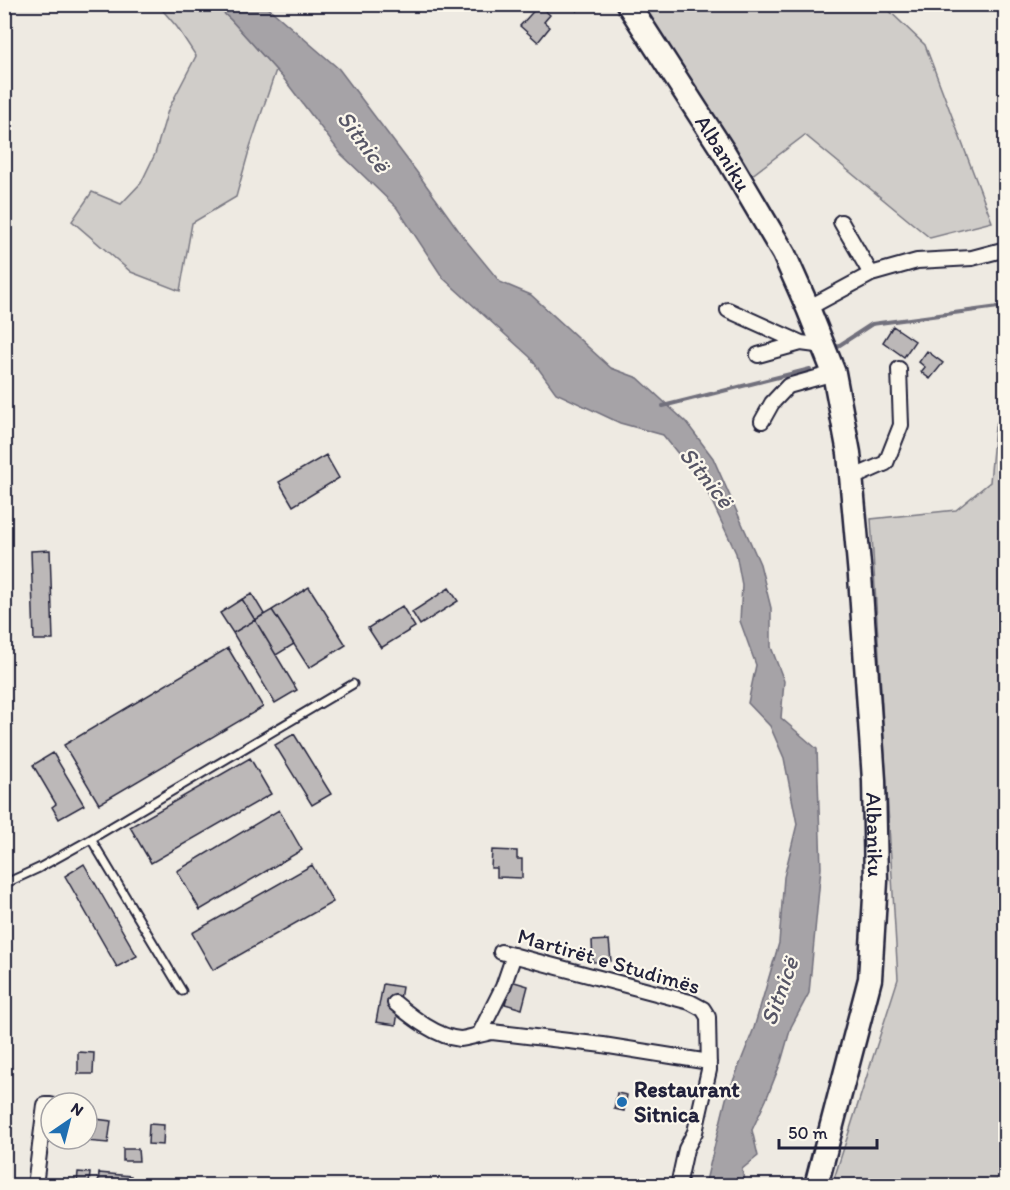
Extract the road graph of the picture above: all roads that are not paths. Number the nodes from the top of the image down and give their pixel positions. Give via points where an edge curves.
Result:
1 (628, 4) edge
2 (841, 222) dead end
3 (1005, 249) edge
4 (871, 274) junction
5 (808, 308) junction
6 (728, 310) dead end
7 (801, 343) junction
8 (824, 346) junction
9 (758, 355) dead end
10 (899, 369) dead end
11 (834, 374) junction
12 (762, 421) dead end
13 (852, 478) junction
14 (353, 684) dead end
15 (91, 839) junction
16 (4, 884) edge
17 (182, 991) dead end
18 (395, 1003) dead end
19 (480, 1033) junction
20 (709, 1062) junction
21 (39, 1151) edge
22 (35, 1185) edge
23 (678, 1185) edge
24 (816, 1185) edge

1 - 5 main road, Albaniku via 725,154 784,254
2 - 4 street
3 - 4 street via 972,258 917,261
4 - 5 street
5 - 8 main road, Albaniku
6 - 7 street
7 - 8 street
7 - 9 street
8 - 11 main road, Albaniku
10 - 13 street via 901,425 886,464
11 - 12 street via 788,386
11 - 13 main road, Albaniku
13 - 24 main road, Albaniku via 874,780 876,881 870,979
14 - 15 lane
15 - 16 lane
15 - 17 lane
18 - 19 street via 442,1033 462,1039
19 - 20 street via 594,1043
19 - 20 street, Martirët e Studimës via 503,987 508,954 690,1002 708,1017
20 - 23 street, Martirët e Studimës via 695,1132 686,1149
21 - 22 street

